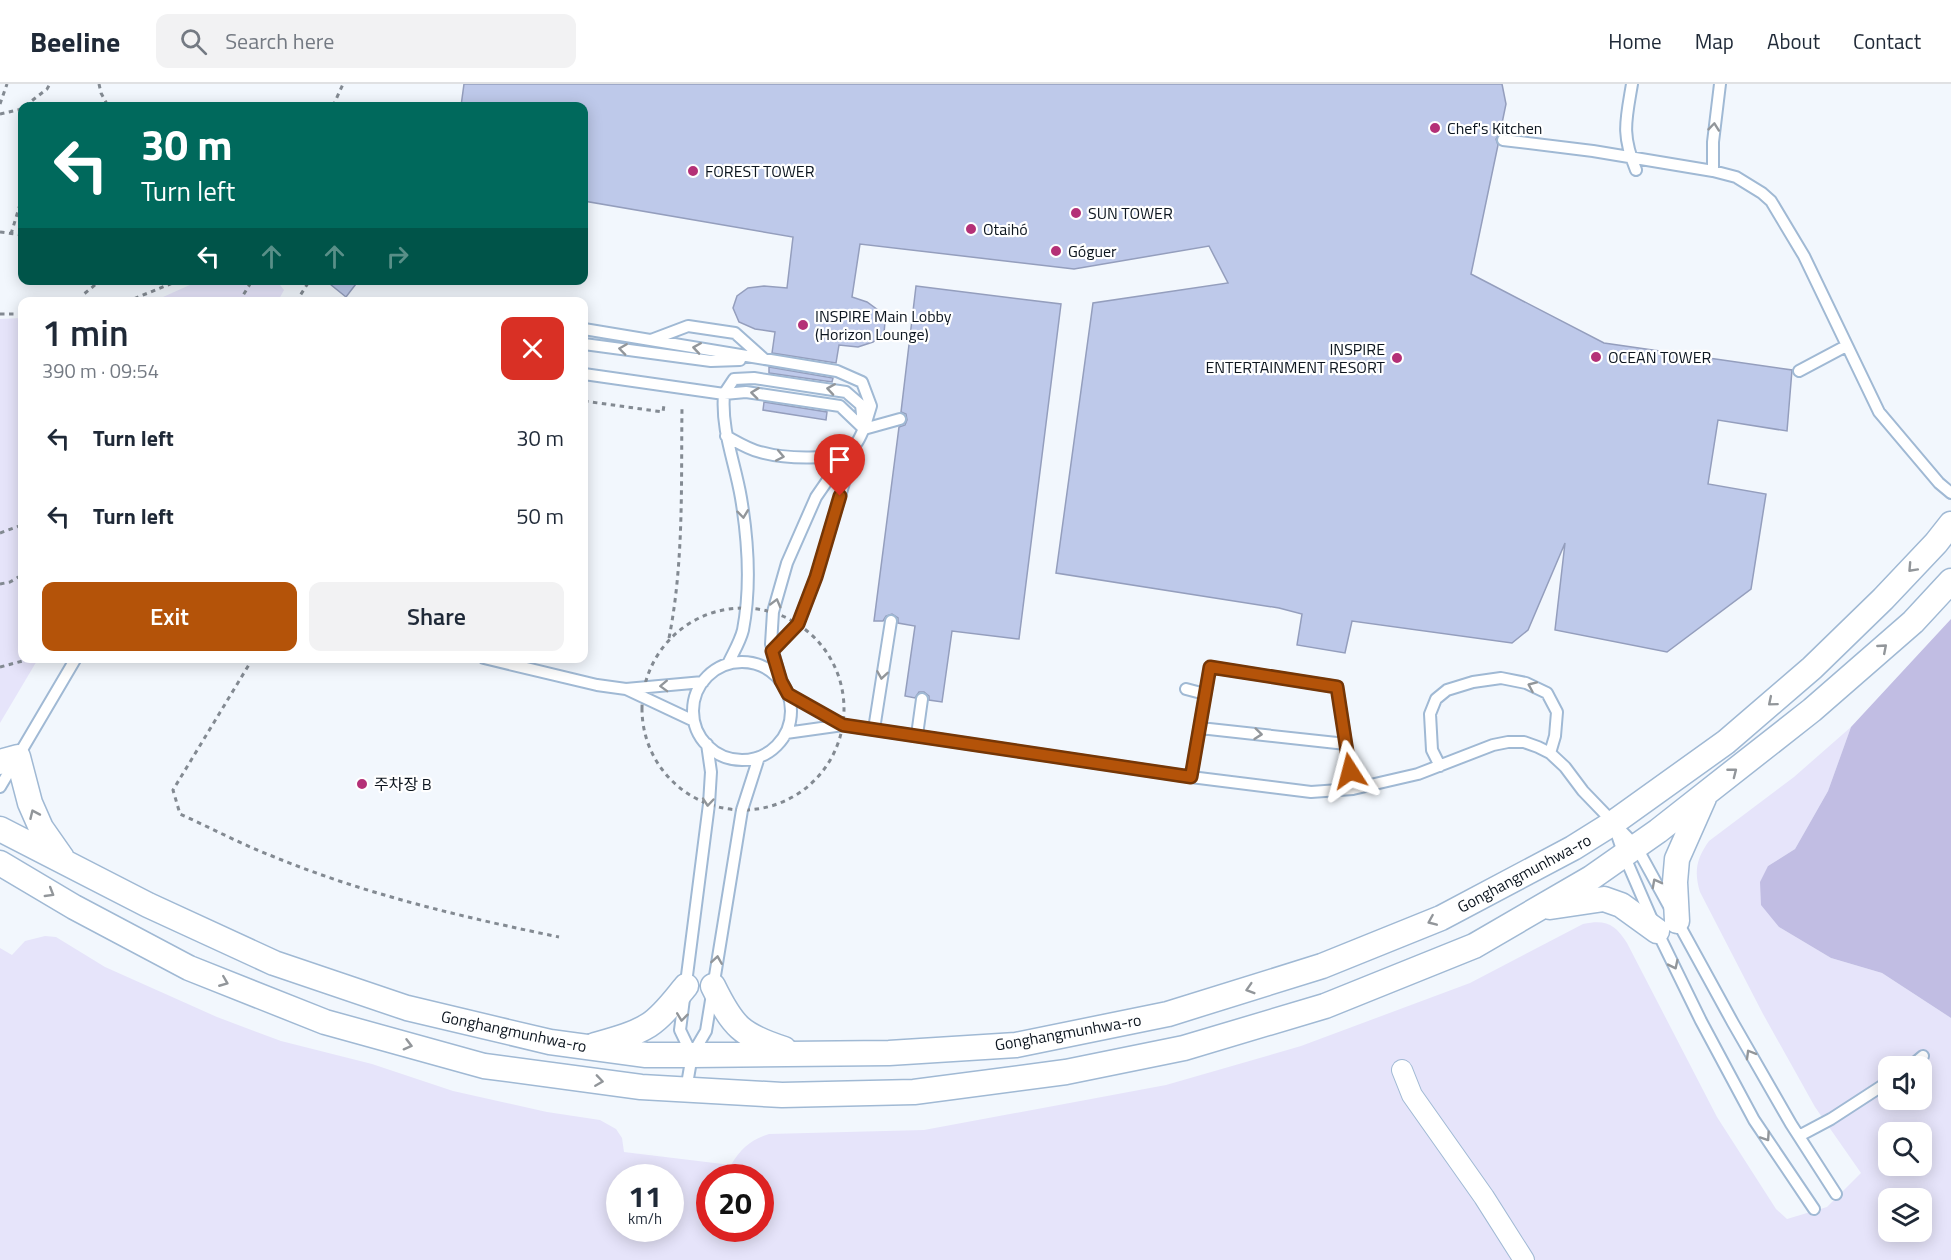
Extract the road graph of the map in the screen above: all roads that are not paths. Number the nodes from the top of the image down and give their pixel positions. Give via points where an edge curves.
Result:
1 (1632, 84) edge
2 (1720, 84) edge
3 (1503, 140) dead end
4 (1631, 157) junction
5 (1636, 170) dead end
6 (1713, 171) junction
7 (588, 330) edge
8 (651, 340) junction
9 (588, 345) edge
10 (1846, 346) junction
11 (764, 359) junction
12 (1799, 371) dead end
13 (588, 376) edge
14 (724, 394) junction
15 (900, 419) dead end
16 (864, 429) junction
17 (726, 436) junction
18 (847, 452) junction
19 (1951, 493) edge
20 (1951, 524) edge
21 (1951, 581) edge
22 (891, 621) dead end
23 (772, 651) junction
24 (73, 663) edge
25 (505, 663) edge
26 (728, 664) junction
27 (781, 681) junction
28 (703, 682) junction
29 (1186, 689) dead end
30 (643, 692) junction
31 (788, 694) junction
32 (1205, 694) junction
33 (922, 699) dead end
34 (694, 721) junction
35 (843, 725) junction
36 (1200, 728) junction
37 (874, 729) junction
38 (786, 733) junction
39 (917, 735) junction
40 (706, 744) junction
41 (1346, 744) junction
42 (1550, 753) junction
43 (759, 757) junction
44 (9, 760) edge
45 (1440, 766) junction
46 (1191, 777) junction
47 (0, 787) edge
48 (1353, 789) junction
49 (1706, 793) junction
50 (1613, 823) junction
51 (0, 829) edge
52 (1630, 850) junction
53 (0, 863) edge
54 (65, 863) junction
55 (1539, 909) junction
56 (1667, 926) junction
57 (686, 986) junction
58 (713, 986) junction
59 (588, 1047) junction
60 (801, 1054) junction
61 (692, 1056) junction
62 (1402, 1071) dead end
63 (1878, 1088) edge
64 (686, 1090) junction
65 (1799, 1136) junction
66 (1836, 1194) dead end
67 (1814, 1209) dead end
68 (1524, 1260) edge

1 - 4 lane via 1624,131
6 -> 2 lane
3 - 4 lane
4 - 5 lane
4 - 6 lane
6 - 10 lane via 1736,177 1771,201 1804,256
7 - 8 lane
11 -> 8 lane
8 - 11 lane via 688,326 735,333
11 -> 9 lane via 711,361
10 - 12 lane
10 - 19 lane via 1879,412
11 - 16 lane via 837,371 862,382 871,406
13 - 14 lane
16 -> 14 lane via 840,406 746,392
14 - 17 lane
15 - 16 lane
16 - 18 lane
17 -> 18 lane via 759,452 790,458
17 -> 26 lane via 741,497 746,544 742,633
23 -> 18 lane via 773,612 786,563 816,497
18 - 23 lane via 846,476 816,577 798,624
20 -> 50 street, Gonghangmunhwa-ro via 1883,599 1812,668 1726,742
49 -> 21 street, Gonghangmunhwa-ro via 1812,710 1913,622
22 -> 37 lane
23 - 27 lane
24 - 44 lane
25 - 30 lane
26 - 27 lane via 757,664
26 - 28 lane
27 - 31 lane
28 -> 30 lane
28 - 34 lane via 696,694
29 - 32 lane
30 - 34 lane
31 - 35 lane
31 - 38 lane via 791,714
32 - 36 lane
32 - 41 lane via 1210,667 1337,687
33 - 39 lane
34 - 40 lane
35 - 37 lane
35 - 38 lane
36 -> 41 lane
36 - 46 lane
37 - 39 lane
38 - 43 lane
39 - 46 lane
40 - 43 lane via 731,759
40 -> 57 lane via 711,772 709,804
41 - 48 lane
42 - 45 lane via 1524,742 1508,742 1478,749
42 -> 45 lane via 1557,711 1547,693 1501,678 1447,690 1436,699 1430,714 1431,741
42 - 50 lane
58 -> 43 lane via 742,810
44 - 47 lane
54 -> 44 street via 40,828
45 - 48 lane
46 - 48 lane via 1311,792
49 - 52 street, Gonghangmunhwa-ro
49 - 56 street via 1677,859
50 - 52 lane
50 -> 60 street, Gonghangmunhwa-ro via 1440,918 1322,966 1168,1014 1016,1045
51 - 54 street, Gonghangmunhwa-ro
52 - 55 street, Gonghangmunhwa-ro
52 - 56 lane
56 -> 52 lane
53 -> 64 street, Gonghangmunhwa-ro via 189,968 324,1022 484,1066
54 - 59 street, Gonghangmunhwa-ro via 274,963 407,1008 550,1042
55 - 56 street via 1604,899
55 - 64 street, Gonghangmunhwa-ro via 1474,946 1335,1002 1184,1048 1066,1072 914,1092 782,1095
65 -> 56 lane via 1733,1023
56 -> 67 lane via 1701,1021 1754,1120
57 - 59 street via 650,1024
57 -> 61 lane via 680,1030
58 - 60 street via 738,1029 755,1040
58 - 61 lane via 706,1031
59 - 61 street, Gonghangmunhwa-ro
60 - 61 street, Gonghangmunhwa-ro
61 - 64 lane
62 - 68 street via 1412,1095
63 - 65 lane
65 - 66 lane

